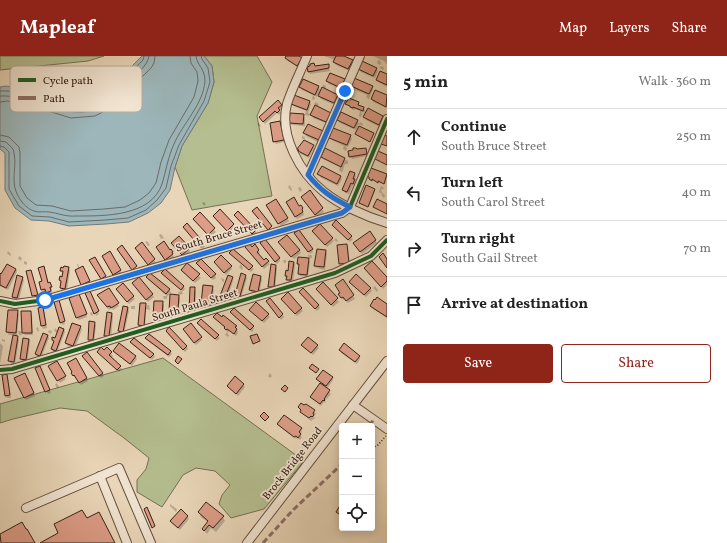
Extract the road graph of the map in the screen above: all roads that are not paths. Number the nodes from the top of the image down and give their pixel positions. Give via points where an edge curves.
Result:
1 (307, 56) edge
2 (360, 56) edge
3 (387, 119) edge
4 (308, 175) junction
5 (350, 207) junction
6 (387, 223) edge
7 (386, 243) edge
8 (0, 301) edge
9 (387, 361) edge
10 (0, 370) edge
11 (353, 405) junction
12 (387, 429) edge
13 (100, 476) junction
14 (26, 508) dead end
15 (127, 543) edge
16 (151, 543) edge
17 (247, 543) edge

1 - 4 street via 287,104 286,130 296,159
2 - 4 street
3 - 5 street
4 - 5 street via 325,194
5 - 6 street
5 - 8 street, South Bruce Street via 328,218 45,300 15,304
7 - 10 street, South Paula Street via 371,256 335,273 12,369
9 - 11 street, Brock Bridge Road
11 - 12 street
11 - 17 street, Brock Bridge Road
13 - 14 street
13 - 15 street
13 - 16 street via 119,468

